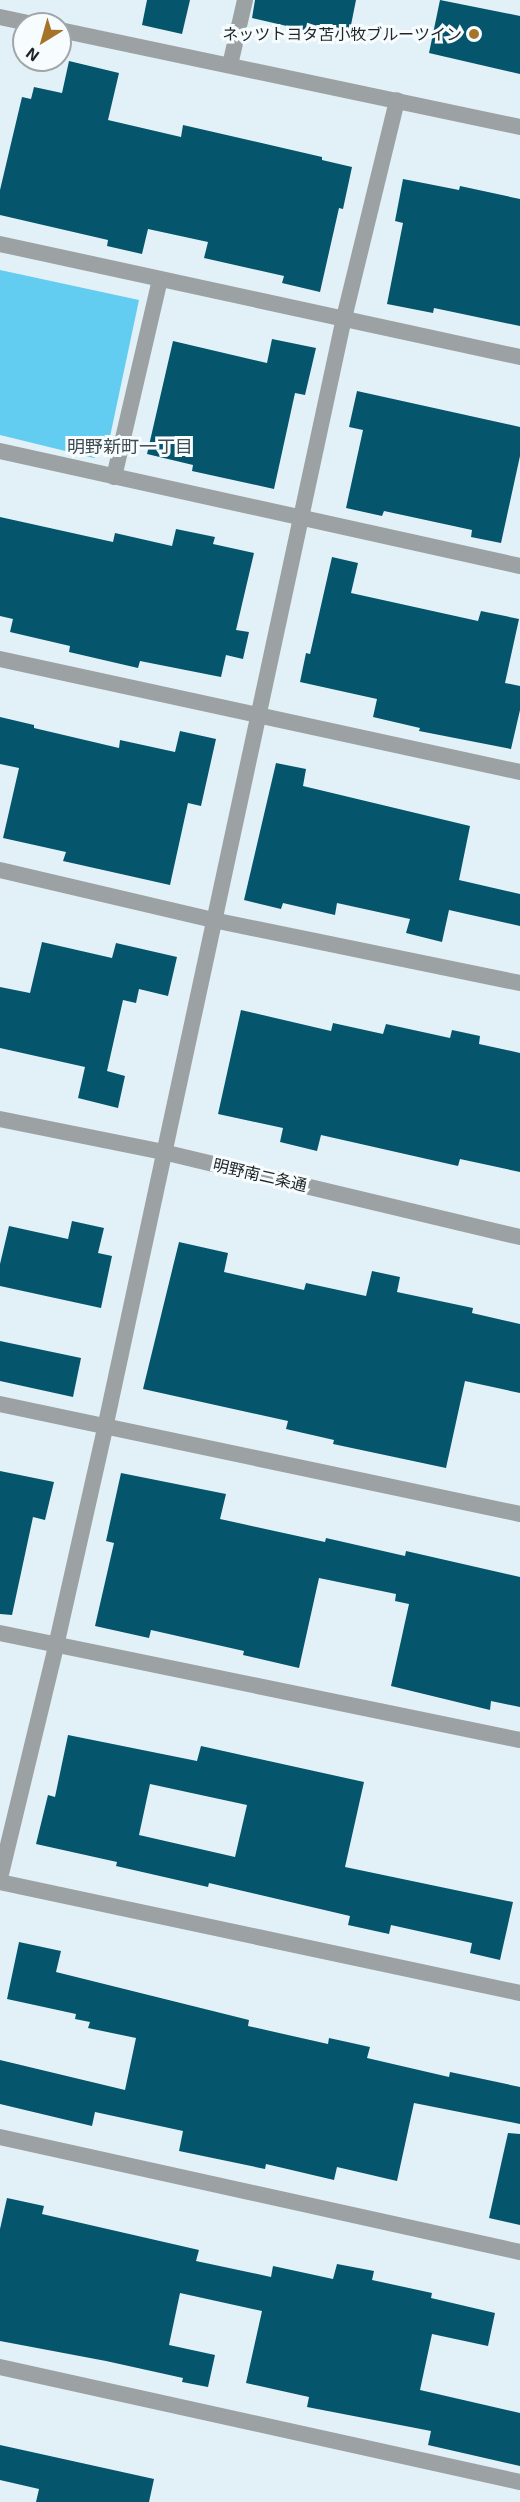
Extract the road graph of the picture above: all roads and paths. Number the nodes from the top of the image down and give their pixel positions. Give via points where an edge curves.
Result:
1 (245, 0) edge
2 (72, 32) edge
3 (230, 65) junction
4 (398, 100) junction
5 (520, 126) edge
6 (0, 244) edge
7 (160, 279) junction
8 (344, 318) junction
9 (520, 357) edge
10 (0, 451) edge
11 (114, 477) junction
12 (299, 519) junction
13 (520, 566) edge
14 (0, 658) edge
15 (258, 714) junction
16 (520, 772) edge
17 (0, 870) edge
18 (213, 920) junction
19 (520, 983) edge
20 (0, 1119) edge
21 (163, 1152) junction
22 (520, 1237) edge
23 (0, 1404) edge
24 (105, 1428) junction
25 (520, 1514) edge
26 (0, 1633) edge
27 (56, 1646) junction
28 (520, 1740) edge
29 (0, 1878) edge
30 (0, 1882) edge
31 (520, 1993) edge
32 (0, 2137) edge
33 (520, 2252) edge
34 (0, 2367) edge
35 (520, 2482) edge

1 - 3 street
2 - 3 street
3 - 4 street
4 - 5 street
4 - 8 street
6 - 7 street
7 - 8 street
7 - 11 street
8 - 9 street
8 - 12 street
10 - 11 street
11 - 12 street
12 - 13 street
12 - 15 street
14 - 15 street
15 - 16 street
15 - 18 street
17 - 18 street
18 - 19 street
18 - 21 street
20 - 21 street, 明野南二条通
21 - 22 street, 明野南二条通
21 - 24 street
23 - 24 street
24 - 25 street
24 - 27 street
26 - 27 street
27 - 28 street
27 - 29 street
30 - 31 street
32 - 33 street
34 - 35 street

